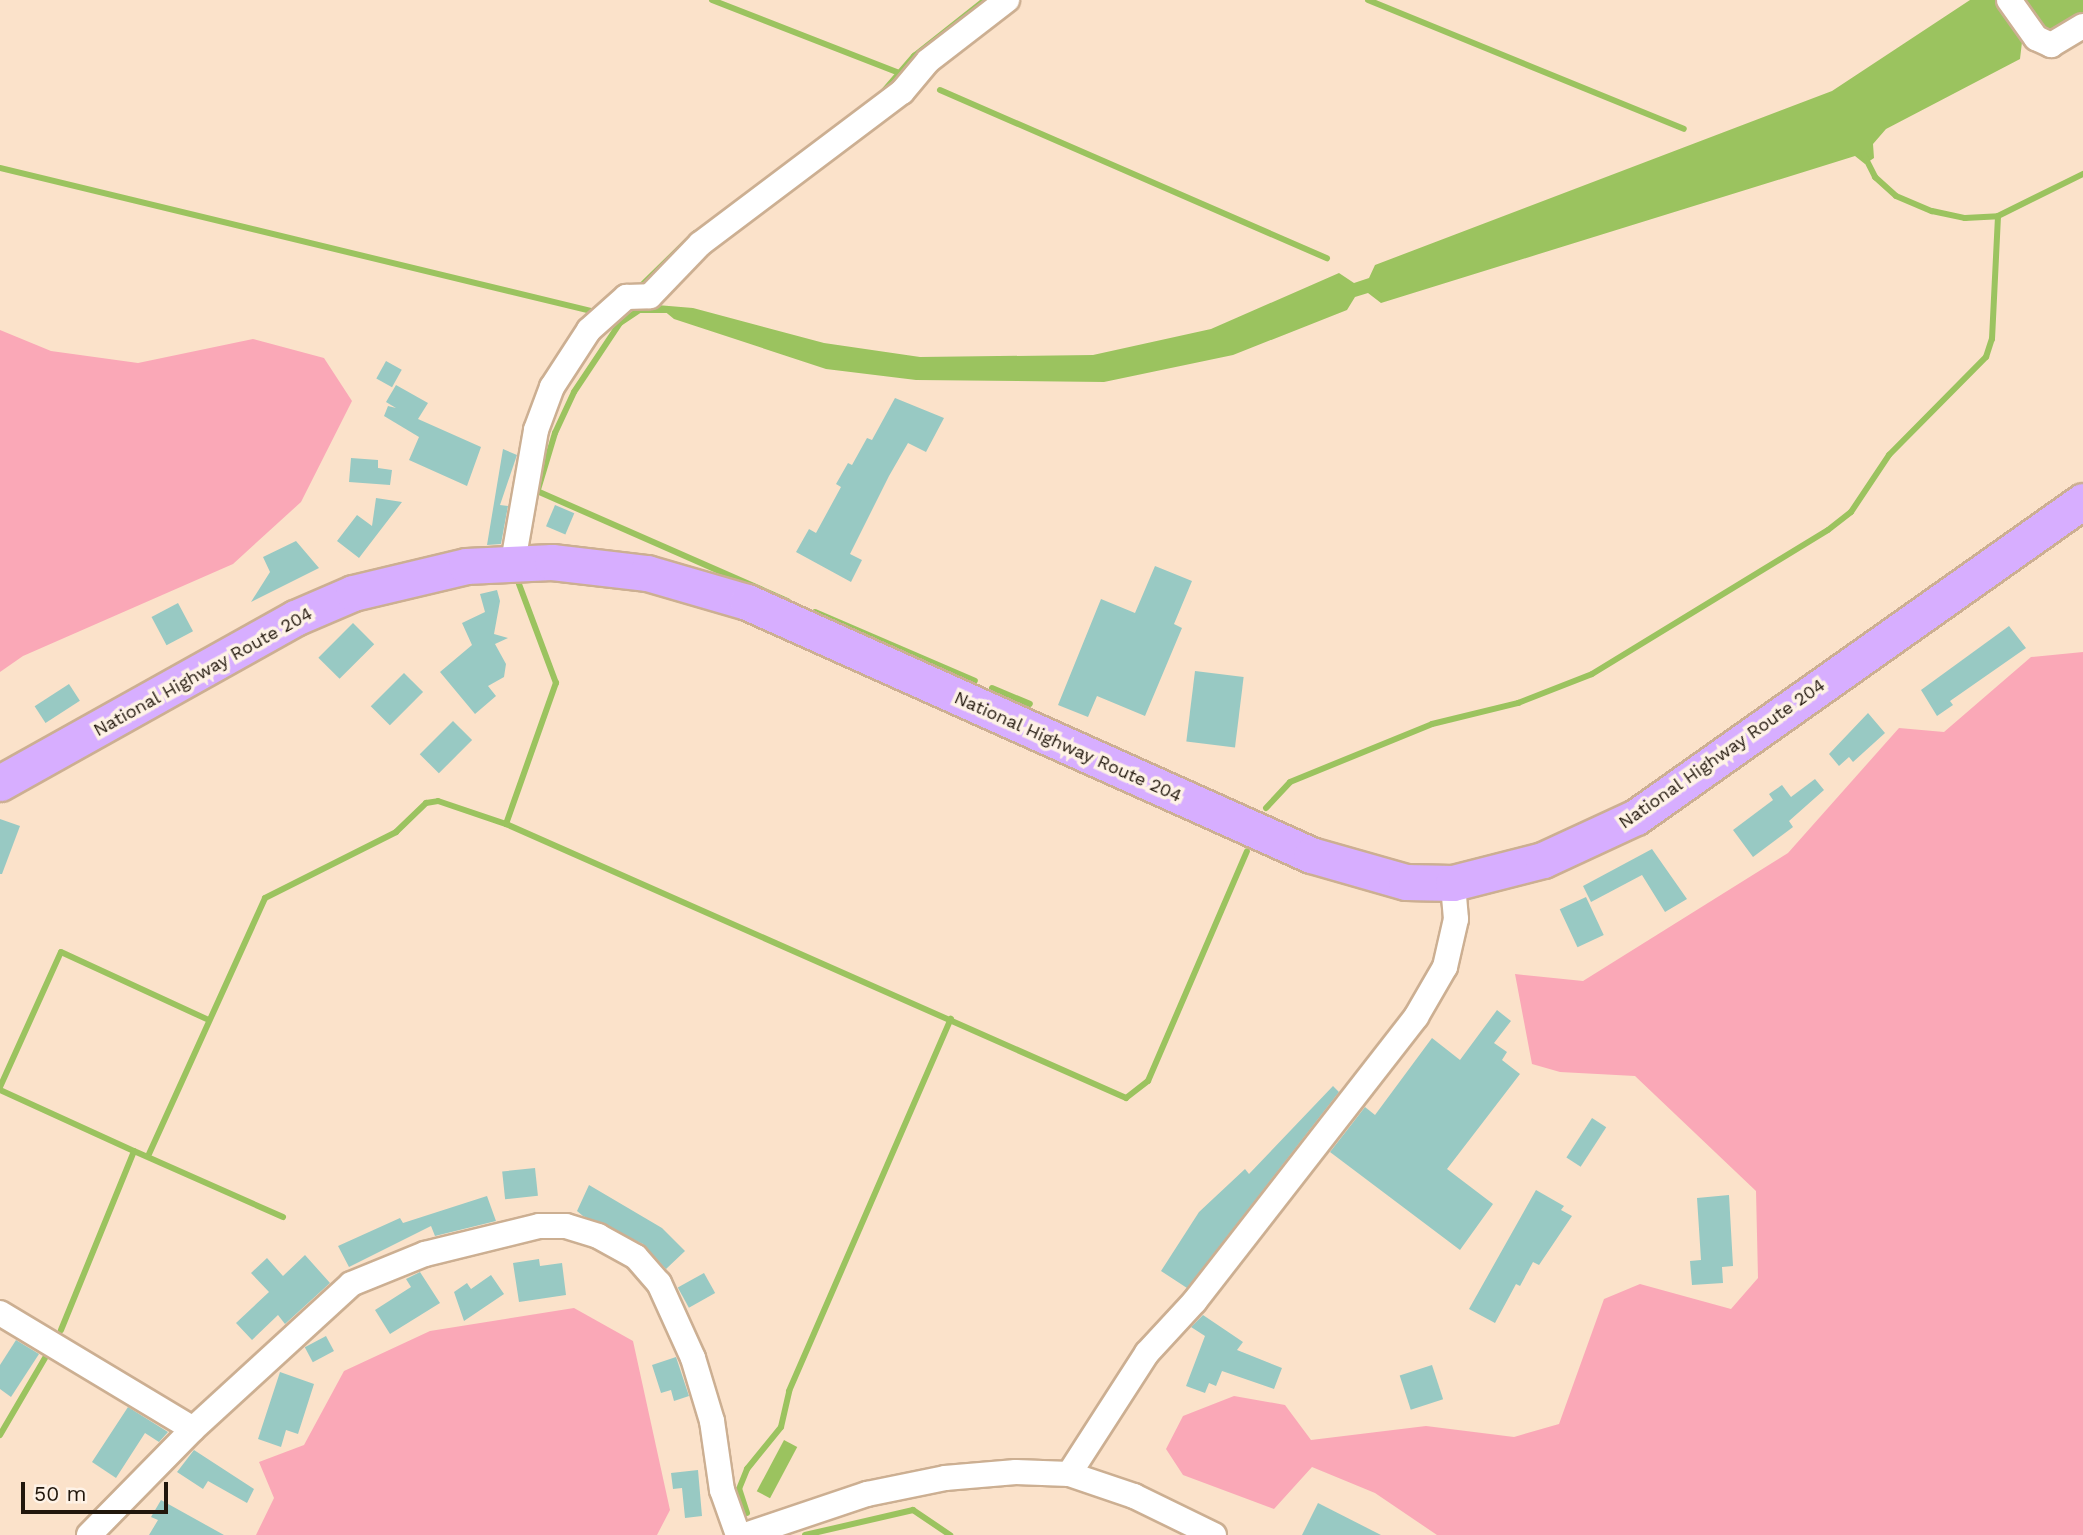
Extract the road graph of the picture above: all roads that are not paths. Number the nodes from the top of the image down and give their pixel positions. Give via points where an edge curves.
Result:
1 (1007, 0) edge
2 (2015, 8) edge
3 (2083, 26) edge
4 (2083, 501) edge
5 (513, 562) junction
6 (0, 783) edge
7 (1453, 883) junction
8 (0, 1313) edge
9 (192, 1429) junction
10 (1069, 1474) junction
11 (89, 1535) edge
12 (738, 1535) edge
13 (745, 1535) edge
14 (1214, 1535) edge

1 - 5 street via 928,61 902,92 700,244 650,296 634,297 589,330 552,387 536,430
2 - 3 street via 2036,38 2051,45
4 - 7 highway, National Highway Route 204 via 1636,817 1543,860
5 - 6 highway, National Highway Route 204 via 413,576 353,593 295,618
5 - 7 highway, National Highway Route 204 via 647,573 747,602 1311,855 1406,882
7 - 10 street via 1455,919 1445,967 1416,1017 1195,1301 1147,1353
8 - 9 street
9 - 11 street
9 - 12 street via 351,1284 425,1254 539,1226 566,1226 598,1236 636,1257 659,1283 697,1371 712,1421 722,1490
10 - 13 street via 1016,1472 945,1478 867,1494
10 - 14 street via 1134,1496

